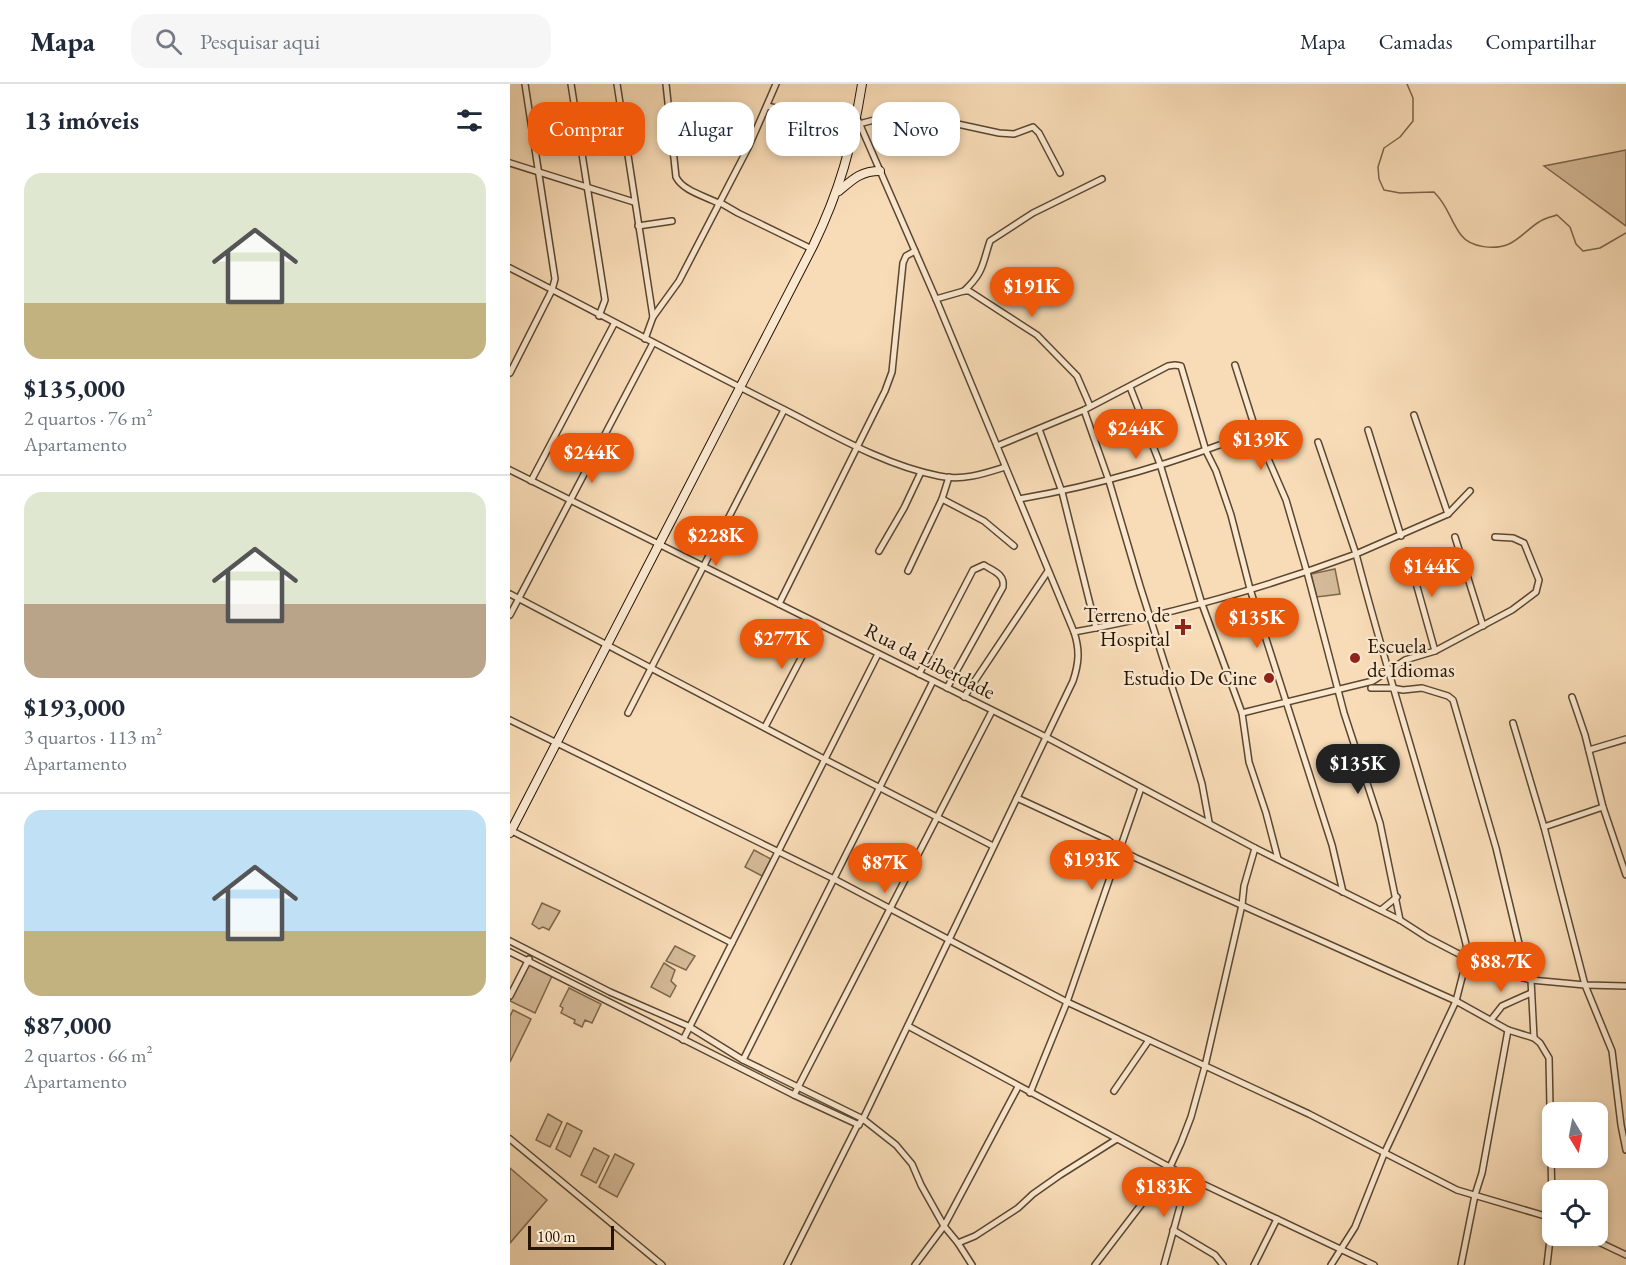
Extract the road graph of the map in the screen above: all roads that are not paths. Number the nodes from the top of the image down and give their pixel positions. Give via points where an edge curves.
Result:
1 (525, 84) edge
2 (572, 84) edge
3 (616, 84) edge
4 (666, 84) edge
5 (776, 84) edge
6 (862, 84) edge
7 (769, 102) edge
8 (860, 102) edge
9 (766, 108) edge
10 (860, 120) edge
11 (860, 125) edge
12 (847, 156) edge
13 (510, 163) edge
14 (880, 171) junction
15 (538, 172) junction
16 (1060, 173) dead end
17 (1102, 179) dead end
18 (587, 188) junction
19 (837, 192) junction
20 (634, 202) junction
21 (719, 202) junction
22 (672, 221) dead end
23 (638, 226) junction
24 (812, 249) junction
25 (915, 251) junction
26 (510, 268) edge
27 (552, 290) junction
28 (964, 291) junction
29 (936, 299) junction
30 (599, 316) junction
31 (653, 317) junction
32 (614, 324) junction
33 (645, 339) junction
34 (653, 343) junction
35 (1235, 365) dead end
36 (510, 373) edge
37 (1130, 387) junction
38 (739, 388) junction
39 (1087, 408) junction
40 (784, 410) junction
41 (1414, 415) dead end
42 (1039, 429) junction
43 (1368, 430) dead end
44 (1256, 431) junction
45 (1317, 442) dead end
46 (997, 446) junction
47 (857, 447) junction
48 (1206, 451) junction
49 (1160, 464) junction
50 (1005, 467) junction
51 (510, 471) edge
52 (921, 472) junction
53 (949, 477) junction
54 (531, 481) junction
55 (1110, 481) junction
56 (1470, 491) dead end
57 (1062, 492) junction
58 (942, 499) junction
59 (1018, 499) junction
60 (570, 501) junction
61 (1448, 514) junction
62 (1401, 536) junction
63 (1455, 537) dead end
64 (1495, 537) dead end
65 (660, 544) junction
66 (1014, 546) dead end
67 (879, 551) dead end
68 (1407, 551) dead end
69 (1356, 554) junction
70 (704, 566) junction
71 (908, 571) dead end
72 (1048, 571) junction
73 (1307, 572) junction
74 (1250, 589) junction
75 (510, 594) edge
76 (519, 598) junction
77 (778, 604) junction
78 (1202, 604) junction
79 (510, 615) edge
80 (1150, 617) junction
81 (819, 624) junction
82 (1483, 626) junction
83 (1096, 628) junction
84 (1074, 632) junction
85 (607, 645) junction
86 (1435, 651) junction
87 (879, 654) junction
88 (652, 667) junction
89 (1387, 670) junction
90 (919, 674) junction
91 (933, 681) junction
92 (1392, 687) junction
93 (947, 688) junction
94 (1371, 688) dead end
95 (1338, 690) junction
96 (1572, 696) dead end
97 (964, 697) junction
98 (1285, 702) junction
99 (992, 711) junction
100 (1242, 712) junction
101 (627, 713) dead end
102 (510, 720) edge
103 (1513, 723) dead end
104 (765, 727) junction
105 (1046, 737) junction
106 (1626, 739) edge
107 (557, 744) junction
108 (1589, 750) junction
109 (826, 760) junction
110 (880, 787) junction
111 (1141, 788) junction
112 (1017, 798) junction
113 (1603, 807) junction
114 (937, 816) junction
115 (1209, 822) junction
116 (1544, 827) junction
117 (510, 831) edge
118 (993, 846) junction
119 (1255, 848) junction
120 (1119, 849) junction
121 (779, 852) junction
122 (1278, 859) junction
123 (1626, 875) edge
124 (834, 879) junction
125 (1343, 892) junction
126 (1396, 897) junction
127 (1242, 905) junction
128 (891, 908) junction
129 (1381, 910) junction
130 (1400, 920) junction
131 (950, 938) junction
132 (510, 941) edge
133 (732, 943) junction
134 (510, 952) edge
135 (532, 952) junction
136 (1467, 958) junction
137 (528, 961) junction
138 (1528, 979) junction
139 (1585, 985) junction
140 (1626, 986) edge
141 (1531, 993) junction
142 (510, 996) edge
143 (1456, 1001) junction
144 (1067, 1002) junction
145 (1491, 1020) junction
146 (688, 1026) junction
147 (908, 1026) junction
148 (1508, 1030) junction
149 (1534, 1038) junction
150 (683, 1040) junction
151 (1149, 1040) junction
152 (743, 1060) junction
153 (1205, 1066) junction
154 (797, 1087) junction
155 (1018, 1087) junction
156 (1114, 1090) dead end
157 (1030, 1093) junction
158 (794, 1095) junction
159 (864, 1121) junction
160 (857, 1126) junction
161 (510, 1139) edge
162 (1117, 1139) junction
163 (1626, 1150) edge
164 (1384, 1154) junction
165 (1170, 1167) junction
166 (1188, 1177) junction
167 (1552, 1180) edge
168 (1475, 1195) junction
169 (1542, 1217) edge
170 (1277, 1219) junction
171 (944, 1226) junction
172 (1173, 1230) junction
173 (958, 1243) junction
174 (1549, 1246) edge
175 (1607, 1246) edge
176 (1342, 1249) junction
177 (1626, 1255) edge
178 (662, 1265) edge
179 (787, 1265) edge
180 (915, 1265) edge
181 (972, 1265) edge
182 (1095, 1265) edge
183 (1164, 1265) edge
184 (1222, 1265) edge
185 (1254, 1265) edge
186 (1331, 1265) edge
187 (1374, 1265) edge
188 (1461, 1265) edge
189 (1547, 1265) edge

1 - 15 street
2 - 18 street
3 - 20 street
4 - 21 street via 676,177 685,187
5 - 7 street
6 - 8 main road
9 - 21 street
10 - 16 street via 916,115 1014,134 1033,127
11 - 14 street
12 - 19 main road
13 - 15 street
14 - 19 main road via 860,174
14 - 25 street
15 - 18 street
15 - 27 street via 554,272
17 - 28 street via 1033,213 990,241 977,279
18 - 20 street
18 - 30 street via 605,300
19 - 24 main road
20 - 23 street
21 - 24 street
21 - 31 street via 679,281
22 - 23 street
23 - 31 street
24 - 38 main road
25 - 29 street
25 - 47 street via 903,263 892,372
26 - 27 street
27 - 30 street
27 - 36 street
28 - 29 street
28 - 39 street via 1037,334 1077,376
29 - 46 street
30 - 32 street
31 - 33 street
32 - 33 street
32 - 54 street
33 - 34 street
34 - 38 street
34 - 60 street
35 - 44 street
37 - 39 street
37 - 48 street via 1168,366 1181,366
37 - 49 street
38 - 40 street
38 - 65 main road
39 - 42 street
39 - 55 street
40 - 47 street
40 - 70 street
41 - 61 street
42 - 46 street
42 - 57 street
43 - 62 street
44 - 48 street
44 - 73 street via 1286,500
45 - 69 street
46 - 50 street
47 - 52 street
47 - 77 street
48 - 49 street
48 - 74 street via 1231,515
49 - 55 street
49 - 78 street
50 - 53 street via 980,475
50 - 59 street
51 - 54 street, Rua da Liberdade
52 - 53 street
52 - 67 street
53 - 58 street
54 - 60 street, Rua da Liberdade
55 - 57 street
55 - 80 street
56 - 61 street
57 - 59 street
57 - 83 street
58 - 66 street via 984,521
58 - 71 street
59 - 72 street
60 - 65 street, Rua da Liberdade
60 - 76 street
61 - 62 street
62 - 69 street
63 - 82 street
64 - 82 street via 1524,543 1539,580 1538,588 1512,610
65 - 70 street, Rua da Liberdade
65 - 85 main road
68 - 86 street
69 - 73 street
69 - 89 street
70 - 77 street, Rua da Liberdade
70 - 88 street
72 - 84 street
72 - 97 street
73 - 74 street
73 - 95 street
74 - 78 street
74 - 98 street
75 - 76 street
76 - 79 street
76 - 85 street
77 - 81 street, Rua da Liberdade
78 - 80 street
78 - 100 street
80 - 83 street
80 - 115 street via 1202,784
81 - 87 street, Rua da Liberdade
81 - 104 street
82 - 86 street
83 - 84 street
84 - 105 street via 1078,667
85 - 88 street
85 - 107 main road
86 - 89 street
87 - 90 street, Rua da Liberdade
87 - 109 street
88 - 101 street
88 - 104 street
89 - 92 street
89 - 95 street via 1373,681
90 - 91 street, Rua da Liberdade
90 - 93 street via 973,570 984,565 1002,576 1003,587
91 - 93 street, Rua da Liberdade
91 - 110 street
92 - 94 street
92 - 136 street via 1444,858
92 - 138 street via 1422,688 1453,700 1496,848
93 - 97 street, Rua da Liberdade
95 - 98 street
95 - 126 street via 1380,823
96 - 108 street
97 - 99 street, Rua da Liberdade
98 - 100 street
98 - 125 street via 1332,845
99 - 105 street, Rua da Liberdade
99 - 114 street
100 - 122 street via 1249,762
102 - 107 street
103 - 116 street
104 - 109 street
105 - 111 street, Rua da Liberdade
105 - 112 street
106 - 108 street
107 - 117 main road
107 - 121 street
108 - 113 street
109 - 110 street
109 - 121 street
110 - 114 street
110 - 124 street
111 - 115 street, Rua da Liberdade
111 - 120 street
112 - 118 street
112 - 120 street via 1108,840
113 - 116 street
113 - 123 street
114 - 118 street
114 - 128 street
115 - 119 street, Rua da Liberdade
116 - 139 street
117 - 133 street
118 - 131 street
119 - 122 street, Rua da Liberdade
119 - 127 street
120 - 127 street
120 - 144 street
121 - 124 street
121 - 133 street
122 - 125 street, Rua da Liberdade
124 - 128 street
124 - 152 street
125 - 129 street, Rua da Liberdade
126 - 129 street
126 - 130 street
127 - 143 street
127 - 153 street
128 - 131 street
128 - 154 street
129 - 130 street, Rua da Liberdade
130 - 136 street, Rua da Liberdade
131 - 144 street
131 - 147 street
132 - 135 street
133 - 146 street
134 - 137 street
135 - 137 street
135 - 146 street
136 - 138 street, Rua da Liberdade
136 - 143 street
137 - 142 street
137 - 150 street
138 - 139 street, Rua da Liberdade
138 - 141 street
139 - 140 street, Rua da Liberdade
139 - 163 street via 1615,1061
141 - 145 street via 1502,1006
141 - 149 street
143 - 145 street
143 - 164 street
144 - 151 street
144 - 157 street
145 - 148 street
146 - 150 street
146 - 152 street
147 - 155 street
147 - 159 street
148 - 149 street
148 - 168 street
149 - 167 street via 1549,1058
150 - 158 street
151 - 153 street
151 - 156 street
152 - 154 street
153 - 164 street
153 - 165 street via 1191,1117
154 - 158 street
154 - 159 street
155 - 157 street
155 - 171 street
157 - 162 street
158 - 160 street
159 - 160 street
159 - 171 street via 896,1145 912,1164
160 - 179 street
161 - 178 street
162 - 165 street
162 - 173 street via 1060,1174 1001,1219
164 - 168 street
164 - 176 street
165 - 166 street
165 - 182 street
166 - 170 street
166 - 172 street
168 - 169 street
168 - 188 street
170 - 176 street
170 - 185 street
171 - 173 street
171 - 180 street
172 - 183 street
172 - 184 street via 1215,1255
173 - 181 street
174 - 189 street
175 - 177 street
176 - 186 street
176 - 187 street

